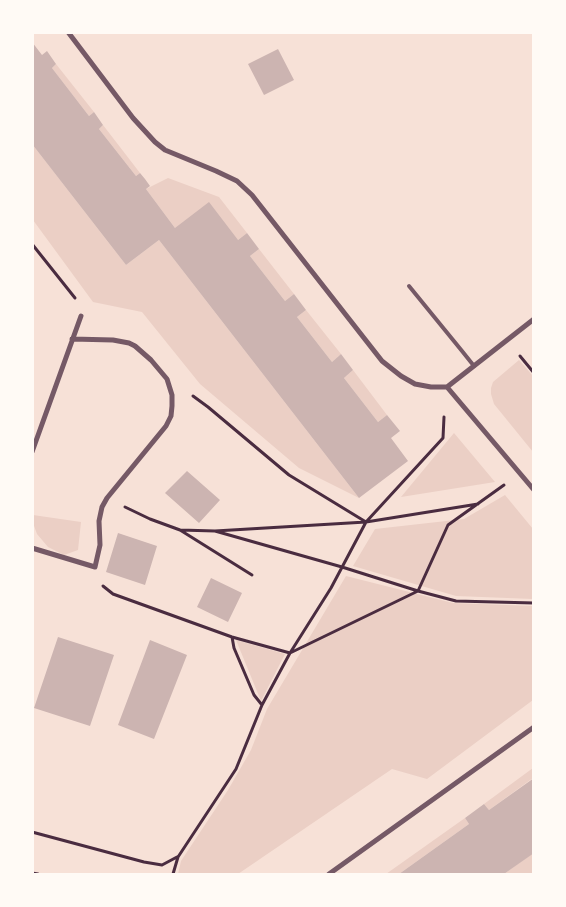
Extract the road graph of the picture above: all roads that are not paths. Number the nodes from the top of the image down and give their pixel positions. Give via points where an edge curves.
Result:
1 (68, 32) edge
2 (409, 286) dead end
3 (81, 316) dead end
4 (534, 319) edge
5 (72, 340) junction
6 (474, 366) junction
7 (447, 386) junction
8 (32, 452) edge
9 (534, 490) edge
10 (32, 548) edge
11 (534, 727) edge
12 (328, 874) edge

1 - 7 street via 155,142 165,150 237,182 252,195 382,361 415,384
2 - 6 lane
3 - 5 street
4 - 6 street
5 - 8 street
5 - 10 street via 113,340 135,346 162,372 170,386 172,406 166,426 107,498 100,514 100,545 95,568
6 - 7 street
7 - 9 street
11 - 12 street

